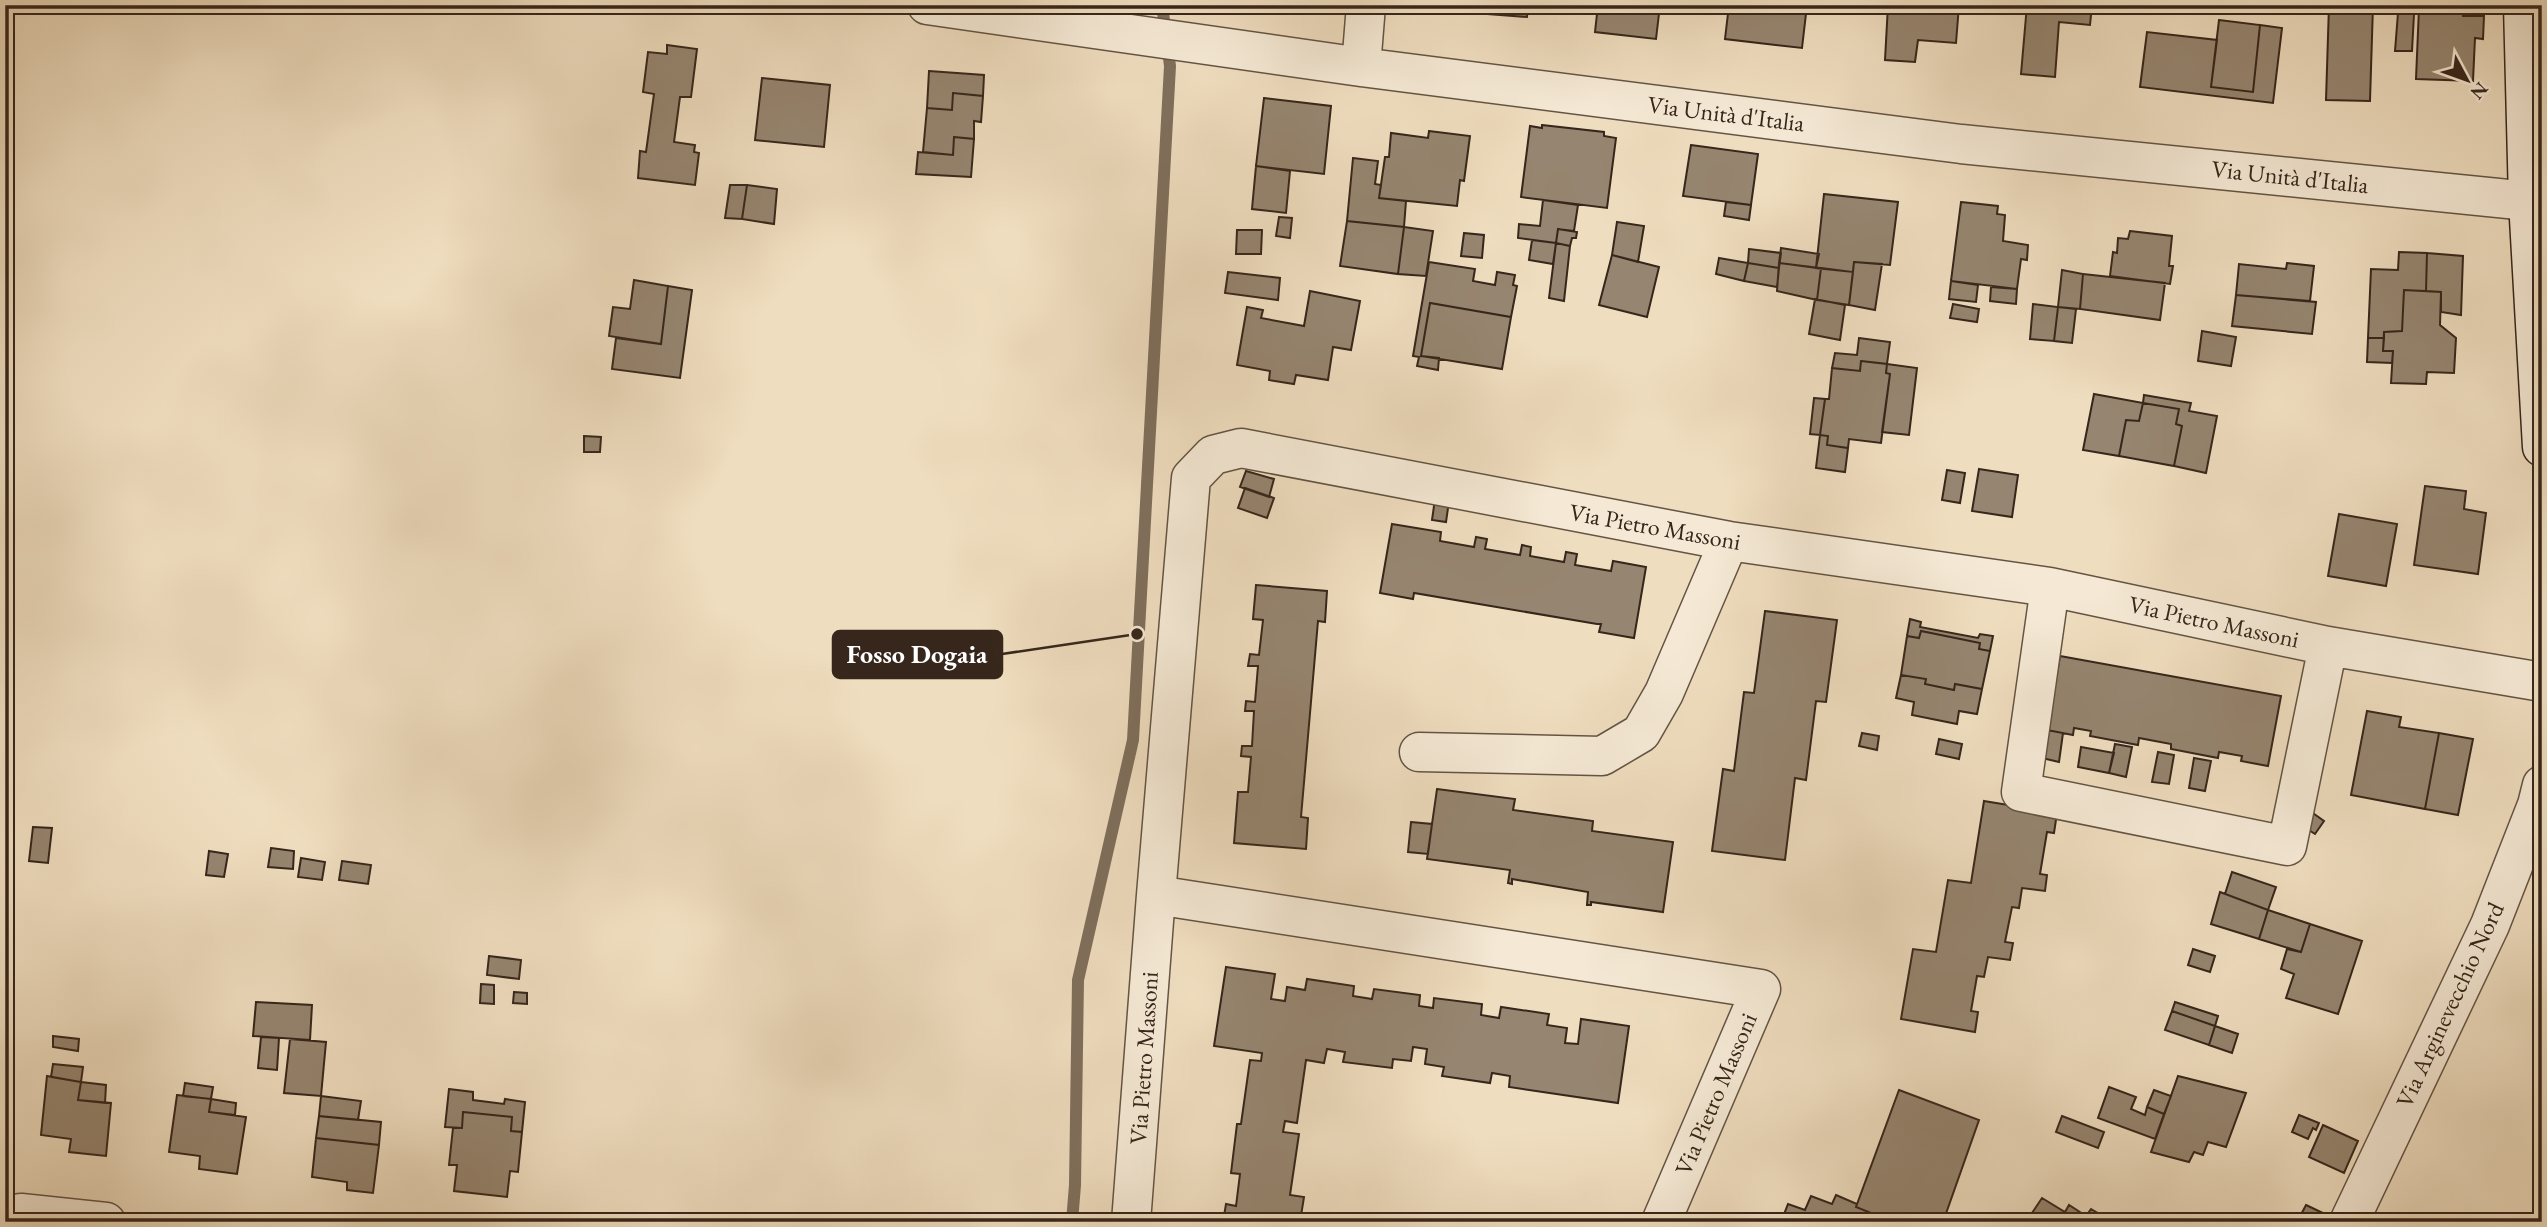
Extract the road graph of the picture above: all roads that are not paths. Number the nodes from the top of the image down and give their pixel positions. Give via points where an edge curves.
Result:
1 (928, 5) edge
2 (1366, 5) edge
3 (2523, 5) edge
4 (1361, 68) junction
5 (2528, 201) junction
6 (2542, 447) edge
7 (1729, 541) junction
8 (2050, 587) junction
9 (2328, 646) junction
10 (2542, 682) edge
11 (1419, 752) dead end
12 (2542, 785) edge
13 (1156, 895) junction
14 (5, 1216) edge
15 (106, 1222) edge
16 (1132, 1222) edge
17 (1661, 1222) edge
18 (2349, 1222) edge

1 - 4 street, Via Unità d'Italia
2 - 4 street
3 - 5 street
4 - 5 street, Via Unità d'Italia via 1961,144
5 - 6 street
7 - 8 street, Via Pietro Massoni
7 - 11 street via 1664,693 1641,733 1602,757
7 - 13 street, Via Pietro Massoni via 1241,448 1213,455 1191,478
8 - 9 street, Via Pietro Massoni
8 - 9 street via 2021,792 2287,846
9 - 10 street, Via Pietro Massoni
12 - 18 street, Via Arginevecchio Nord via 2490,925
13 - 16 street, Via Pietro Massoni
13 - 17 street, Via Pietro Massoni via 1761,989
14 - 15 street via 21,1213

